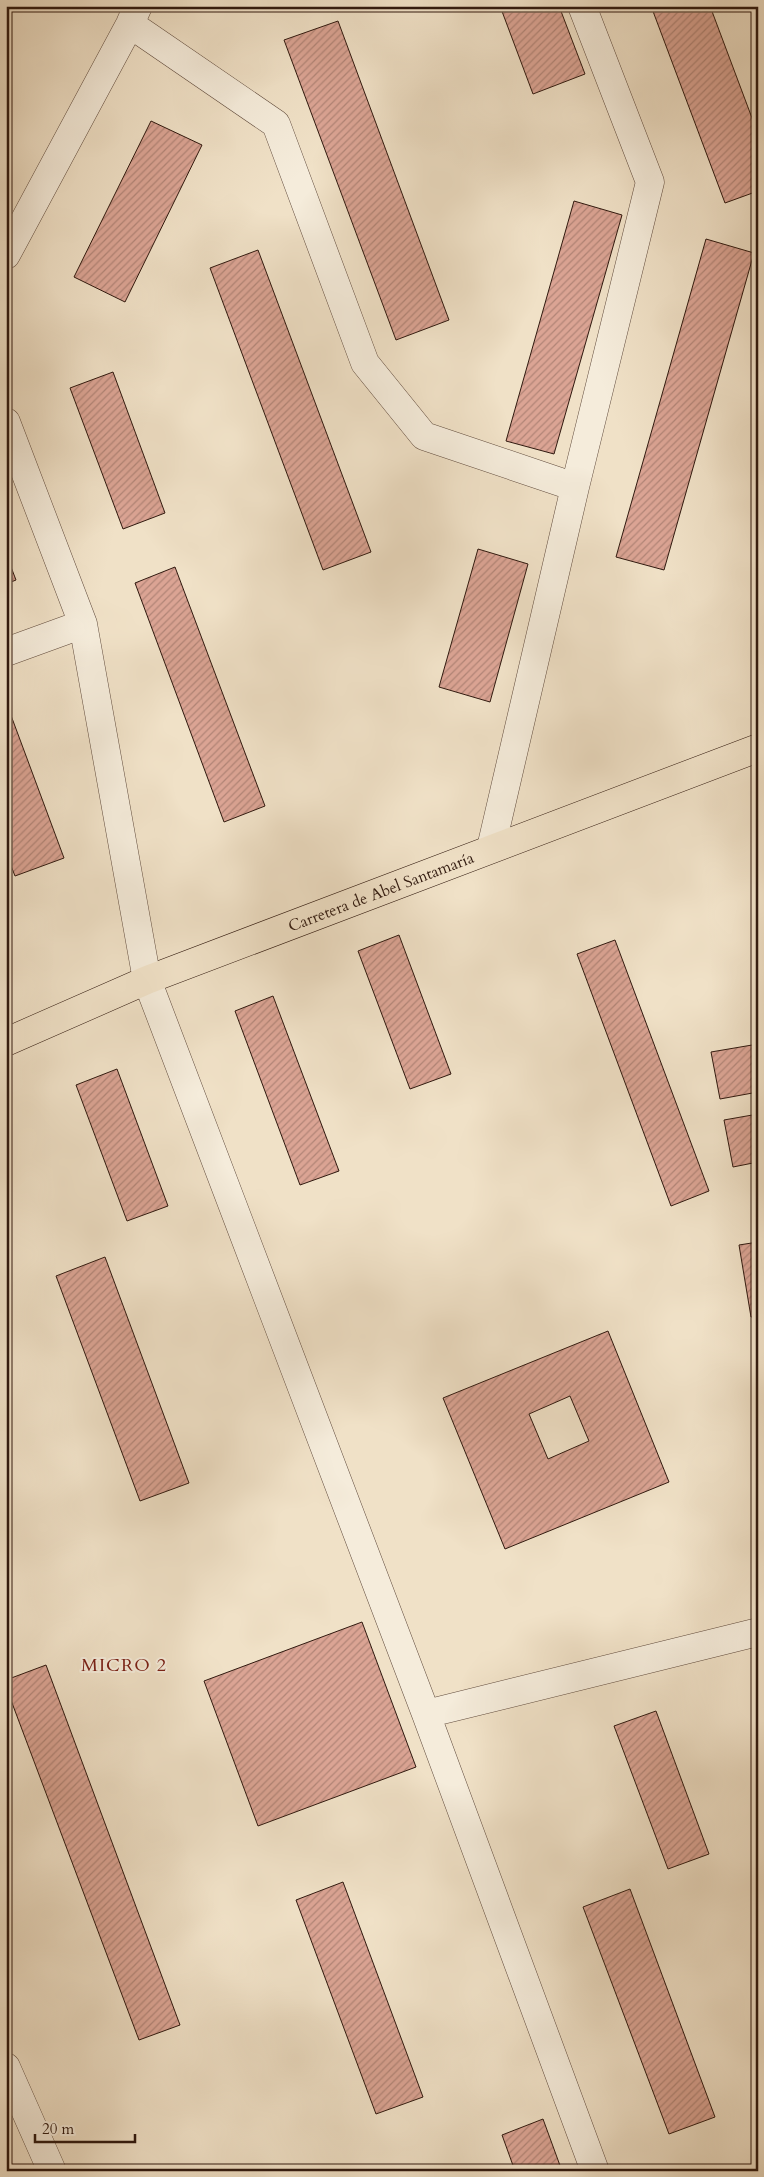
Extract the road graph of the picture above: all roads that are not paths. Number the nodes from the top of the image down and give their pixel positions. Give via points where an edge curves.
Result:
1 (582, 6) edge
2 (134, 15) edge
3 (6, 255) edge
4 (6, 422) edge
5 (575, 487) junction
6 (83, 624) junction
7 (6, 652) edge
8 (757, 751) edge
9 (491, 848) junction
10 (147, 980) junction
11 (6, 1042) edge
12 (758, 1632) edge
13 (426, 1714) junction
14 (6, 2067) edge
15 (52, 2171) edge
16 (595, 2171) edge

1 - 5 street via 650,182
2 - 3 street
2 - 5 street via 276,124 365,363 424,436
4 - 6 street
5 - 9 street
6 - 7 street
6 - 10 street
8 - 9 main road, Carretera de Abel Santamaría
9 - 10 main road, Carretera de Abel Santamaría
10 - 11 main road, Carretera de Abel Santamaría
10 - 13 street
12 - 13 street
13 - 16 street
14 - 15 street

